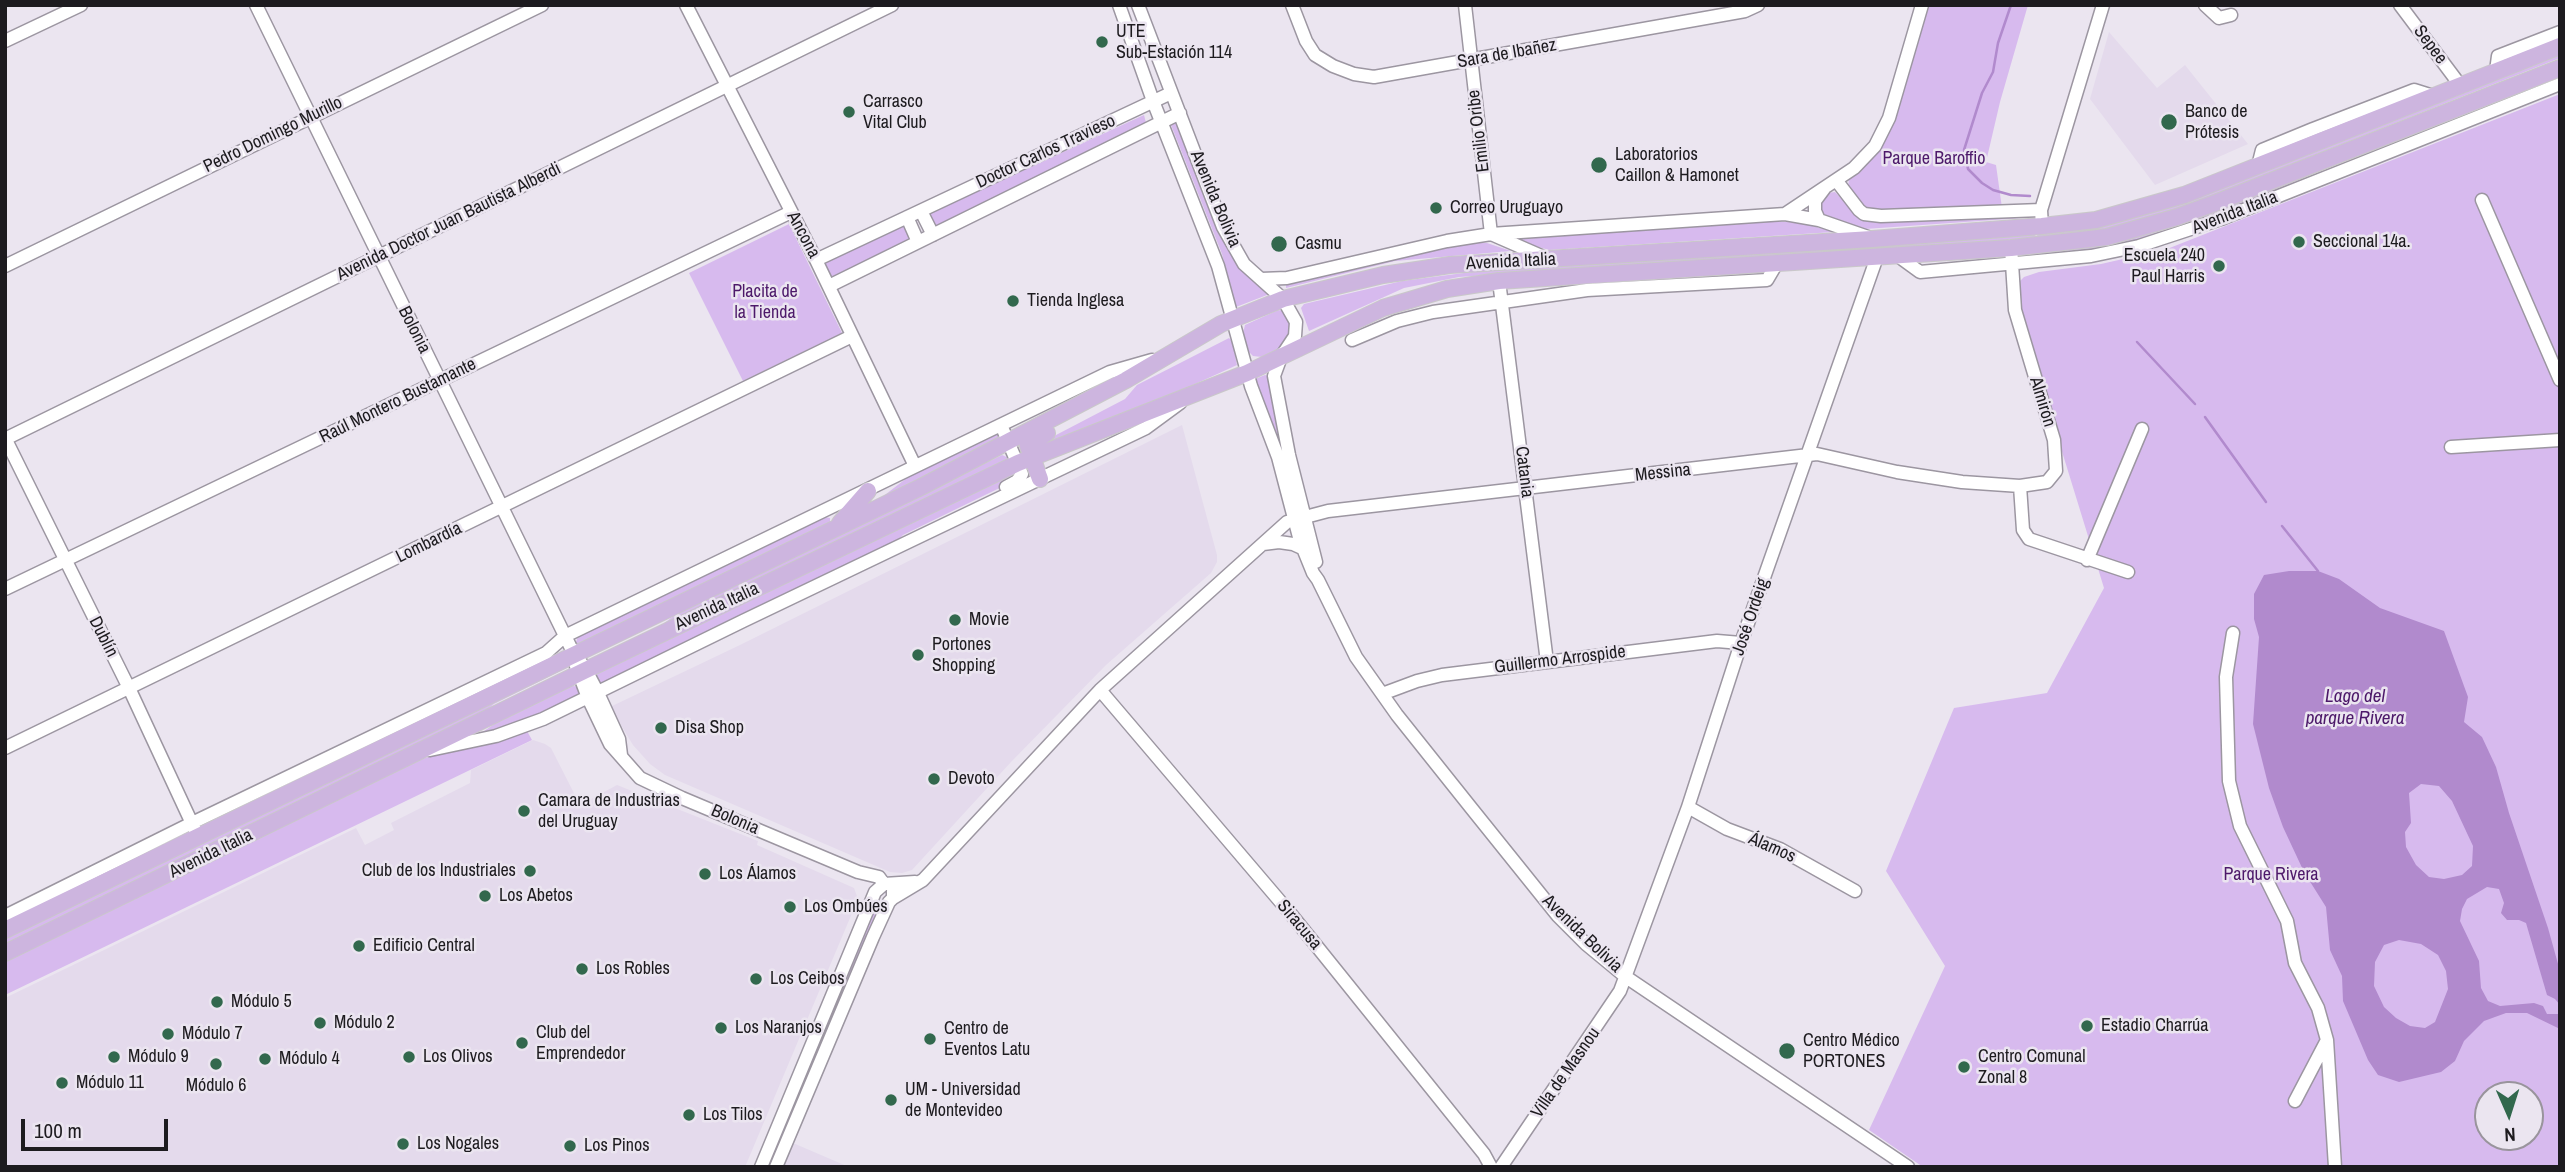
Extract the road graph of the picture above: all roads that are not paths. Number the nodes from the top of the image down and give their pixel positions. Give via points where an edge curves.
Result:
1 (81, 5) edge
2 (256, 5) edge
3 (542, 5) edge
4 (686, 5) edge
5 (892, 5) edge
6 (1119, 5) edge
7 (1138, 5) edge
8 (1292, 5) edge
9 (1465, 5) edge
10 (1922, 5) edge
11 (2103, 5) edge
12 (2205, 5) edge
13 (2400, 5) edge
14 (1757, 6) edge
15 (2231, 15) dead end
16 (2560, 32) edge
17 (5, 41) edge
18 (2560, 46) edge
19 (1471, 61) junction
20 (2560, 68) edge
21 (2496, 71) junction
22 (2560, 84) edge
23 (2460, 85) junction
24 (728, 87) junction
25 (1171, 93) junction
26 (1153, 102) junction
27 (1180, 113) junction
28 (310, 117) junction
29 (1162, 121) junction
30 (2331, 157) junction
31 (2338, 172) junction
32 (1836, 180) junction
33 (1824, 188) junction
34 (2482, 200) dead end
35 (2041, 210) junction
36 (921, 211) junction
37 (791, 212) junction
38 (1785, 214) junction
39 (907, 217) junction
40 (1819, 220) junction
41 (2042, 226) junction
42 (1491, 234) junction
43 (933, 235) junction
44 (1872, 239) junction
45 (918, 242) junction
46 (377, 256) junction
47 (1898, 256) junction
48 (2011, 256) junction
49 (1877, 257) junction
50 (816, 260) junction
51 (1550, 260) junction
52 (1777, 263) junction
53 (5, 266) edge
54 (1261, 279) junction
55 (1499, 281) junction
56 (829, 286) junction
57 (1283, 299) junction
58 (1501, 302) junction
59 (1232, 319) junction
60 (852, 336) junction
61 (1352, 340) dead end
62 (1167, 355) junction
63 (1281, 357) junction
64 (1247, 373) junction
65 (1126, 380) junction
66 (2560, 380) edge
67 (439, 381) junction
68 (1188, 397) junction
69 (1000, 425) junction
70 (2142, 429) dead end
71 (5, 439) edge
72 (2560, 440) edge
73 (1008, 442) junction
74 (2451, 447) dead end
75 (1808, 455) junction
76 (1025, 461) junction
77 (915, 466) junction
78 (1040, 479) junction
79 (2020, 486) junction
80 (1526, 488) junction
81 (868, 491) junction
82 (501, 508) junction
83 (1300, 518) junction
84 (836, 528) junction
85 (1263, 544) junction
86 (899, 546) junction
87 (1304, 549) junction
88 (2087, 560) junction
89 (64, 561) junction
90 (2128, 572) dead end
91 (1318, 580) junction
92 (5, 589) edge
93 (2234, 633) dead end
94 (565, 636) junction
95 (1741, 643) junction
96 (1547, 662) junction
97 (580, 665) junction
98 (129, 688) junction
99 (1100, 690) junction
100 (1382, 694) junction
101 (593, 696) junction
102 (433, 715) junction
103 (5, 748) edge
104 (417, 753) junction
105 (1688, 807) junction
106 (195, 830) junction
107 (923, 880) junction
108 (882, 887) junction
109 (1855, 891) dead end
110 (891, 900) junction
111 (5, 916) edge
112 (5, 930) edge
113 (5, 953) edge
114 (1626, 977) junction
115 (2327, 1040) junction
116 (2295, 1101) dead end
117 (761, 1167) edge
118 (776, 1167) edge
119 (1491, 1167) edge
120 (1501, 1167) edge
121 (1908, 1167) edge
122 (2335, 1167) edge

1 - 17 street
2 - 28 street, Bolonia
3 - 28 street, Pedro Domingo Murillo
4 - 24 street, Ancona
5 - 24 street, Avenida Doctor Juan Bautista Alberdi
6 - 26 street, Avenida Bolivia
7 - 25 street, Avenida Bolivia
8 - 19 street, Sara de Ibañez via 1315,55 1354,74 1374,77
9 - 19 street, Emilio Oribe
10 - 32 street via 1882,133 1865,158
11 - 35 street
12 - 15 street via 2219,18
13 - 23 street, Sepee
14 - 19 street, Sara de Ibañez
16 - 21 street, Avenida Italia via 2498,56
18 - 21 main road, Avenida Italia
19 - 42 street, Emilio Oribe
20 - 30 main road, Avenida Italia
21 - 23 main road, Avenida Italia
22 - 31 street, Avenida Italia
23 - 41 main road, Avenida Italia via 2184,195 2096,220
24 - 37 street, Ancona
24 - 46 street, Avenida Doctor Juan Bautista Alberdi
25 - 26 street, Doctor Carlos Travieso
25 - 27 street, Avenida Bolivia
26 - 29 street, Avenida Bolivia
26 - 36 street, Doctor Carlos Travieso
27 - 29 street, Doctor Carlos Travieso
27 - 54 street, Avenida Bolivia via 1223,228 1244,264
28 - 46 street, Bolonia
28 - 53 street, Pedro Domingo Murillo
29 - 43 street, Doctor Carlos Travieso
29 - 59 street, Avenida Bolivia via 1218,265
30 - 31 street
30 - 48 main road, Avenida Italia via 2132,231
31 - 48 street, Avenida Italia via 2139,246 2091,256
32 - 33 street
32 - 35 street via 1864,214
33 - 38 street
33 - 40 street via 1815,201
34 - 66 street
35 - 41 street
36 - 39 street, Doctor Carlos Travieso
36 - 43 street
37 - 50 street, Ancona
37 - 67 street, Raúl Montero Bustamante
38 - 40 street, Avenida Italia
38 - 42 street, Avenida Italia
39 - 45 street
39 - 50 street, Doctor Carlos Travieso
40 - 44 street, Avenida Italia
41 - 44 main road, Avenida Italia
42 - 51 street
42 - 54 street, Avenida Italia via 1287,278
43 - 45 street, Doctor Carlos Travieso
44 - 51 main road, Avenida Italia
45 - 56 street, Doctor Carlos Travieso
46 - 67 street, Bolonia
46 - 71 street, Avenida Doctor Juan Bautista Alberdi
47 - 48 main road, Avenida Italia
47 - 48 street, Avenida Italia via 1920,272
47 - 49 main road, Avenida Italia
48 - 79 street, Almirón via 2015,310 2057,461 2047,482
49 - 52 main road, Avenida Italia
49 - 75 street, José Ordeig
50 - 56 street, Ancona
51 - 57 main road, Avenida Italia via 1427,268
52 - 55 main road, Avenida Italia
52 - 58 street, Avenida Italia via 1767,280 1587,290
54 - 57 street, Avenida Bolivia
55 - 58 street, Catania
55 - 63 main road, Avenida Italia via 1447,289 1383,308
56 - 60 street, Ancona
57 - 59 main road, Avenida Italia
57 - 63 street, Avenida Bolivia via 1296,328
58 - 61 street, Avenida Italia via 1397,321
58 - 80 street, Catania
59 - 62 main road, Avenida Italia
59 - 64 street, Avenida Bolivia
60 - 77 street, Ancona
60 - 82 street, Lombardía
62 - 65 main road, Avenida Italia
62 - 69 street, Avenida Italia via 1111,372
63 - 64 main road, Avenida Italia
63 - 83 street, Avenida Bolivia via 1275,387
64 - 68 main road, Avenida Italia
64 - 83 street, Avenida Bolivia
65 - 73 main road, Avenida Italia
65 - 76 main road via 1109,401 1031,443
67 - 82 street, Bolonia
67 - 89 street, Raúl Montero Bustamante
68 - 76 main road, Avenida Italia
68 - 78 street, Avenida Italia via 1146,428
69 - 73 street
69 - 77 street, Avenida Italia
70 - 88 street
71 - 89 street, Dublín
72 - 74 street
73 - 76 street
73 - 84 main road, Avenida Italia
75 - 79 street, Messina via 1940,480
75 - 80 street, Messina
75 - 95 street, José Ordeig
76 - 78 main road
76 - 86 street, Avenida Italia via 1017,481 933,522
76 - 97 main road, Avenida Italia
77 - 81 street, Avenida Italia
78 - 86 street, Avenida Italia
79 - 88 street via 2025,535
80 - 83 street, Messina
80 - 96 street, Catania
81 - 84 main road
81 - 94 street, Avenida Italia
82 - 94 street, Bolonia
82 - 98 street, Lombardía
83 - 85 street via 1287,522
83 - 87 street, Avenida Bolivia
83 - 91 street, Avenida Bolivia
84 - 97 main road, Avenida Italia via 675,606 653,624
85 - 87 street via 1279,542
85 - 99 street
86 - 101 street, Avenida Italia
87 - 91 street, Avenida Bolivia
88 - 90 street
89 - 92 street, Raúl Montero Bustamante
89 - 98 street, Dublín
91 - 100 street, Avenida Bolivia via 1356,657
93 - 115 street via 2226,677 2229,781 2240,826 2287,921 2295,963 2318,1008
94 - 97 street, Bolonia
94 - 102 street, Avenida Italia via 546,653
95 - 96 street, Guillermo Arrospide via 1717,641
95 - 105 street, José Ordeig
96 - 100 street, Guillermo Arrospide via 1442,675
97 - 101 street, Bolonia
97 - 102 main road, Avenida Italia
97 - 104 main road, Avenida Italia
98 - 103 street, Lombardía
98 - 106 street, Dublín
99 - 107 street
99 - 119 street, Siracusa via 1290,913
100 - 114 street, Avenida Bolivia via 1558,916
101 - 104 street, Avenida Italia via 507,732
101 - 108 street, Bolonia via 610,744 640,778 858,872
102 - 106 main road, Avenida Italia
104 - 113 main road, Avenida Italia
105 - 109 street, Álamos via 1727,829 1780,849
105 - 114 street, José Ordeig
106 - 111 street, Avenida Italia
106 - 112 main road, Avenida Italia
107 - 108 street
107 - 110 street
108 - 110 street, Bolonia via 876,899
108 - 117 street
110 - 118 street
114 - 120 street, Villa de Masnou via 1613,1004
114 - 121 street, Avenida Bolivia
115 - 116 street
115 - 122 street

